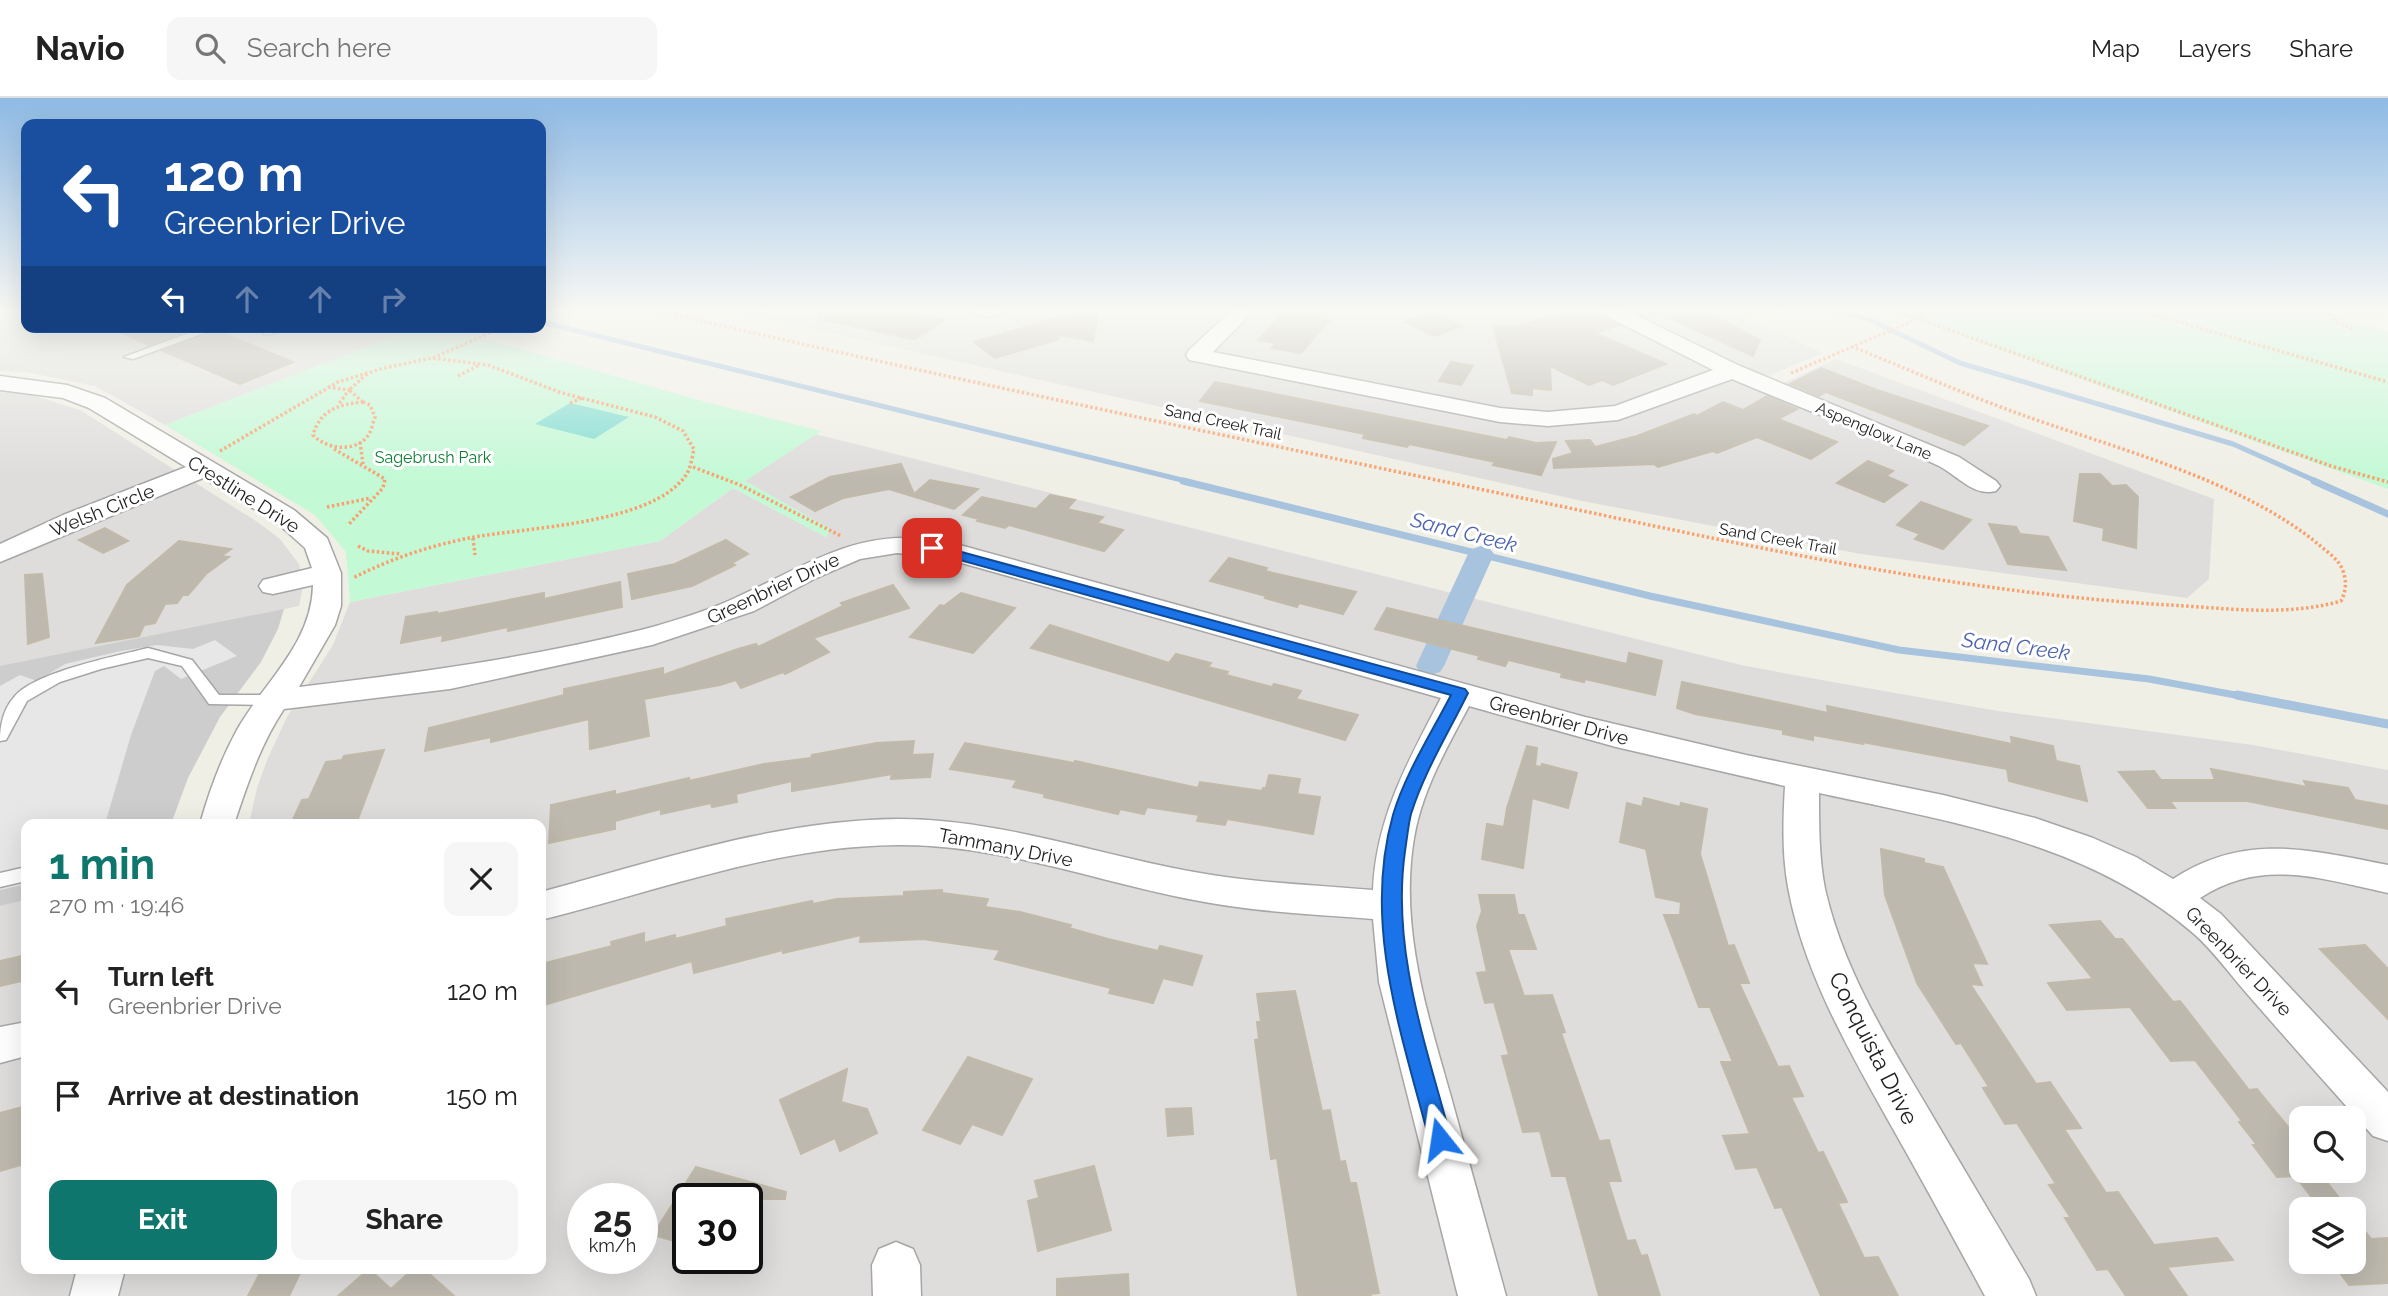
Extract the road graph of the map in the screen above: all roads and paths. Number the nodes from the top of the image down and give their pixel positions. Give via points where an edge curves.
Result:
1 (402, 365) edge
2 (479, 365) edge
3 (483, 365) edge
4 (896, 365) edge
5 (1247, 365) edge
6 (1720, 365) edge
7 (1809, 365) edge
8 (1897, 365) edge
9 (2047, 365) edge
10 (2328, 365) edge
11 (1732, 371) junction
12 (371, 372) junction
13 (458, 376) dead end
14 (2388, 382) edge
15 (0, 383) edge
16 (1765, 385) junction
17 (327, 387) junction
18 (349, 390) junction
19 (67, 392) junction
20 (583, 398) junction
21 (363, 402) junction
22 (570, 403) dead end
23 (338, 405) junction
24 (30, 408) dead end
25 (635, 411) junction
26 (629, 417) dead end
27 (360, 442) junction
28 (334, 449) junction
29 (211, 460) junction
30 (363, 464) junction
31 (692, 467) junction
32 (2388, 482) edge
33 (1987, 486) dead end
34 (374, 498) junction
35 (327, 507) dead end
36 (349, 524) dead end
37 (472, 538) junction
38 (874, 541) junction
39 (358, 546) dead end
40 (0, 554) edge
41 (406, 554) junction
42 (475, 555) dead end
43 (340, 576) junction
44 (273, 586) dead end
45 (1460, 693) junction
46 (274, 700) junction
47 (0, 736) edge
48 (1802, 778) junction
49 (219, 819) edge
50 (21, 875) edge
51 (2388, 879) edge
52 (0, 880) edge
53 (2175, 896) junction
54 (546, 905) edge
55 (1392, 906) junction
56 (21, 1039) edge
57 (0, 1045) edge
58 (2388, 1122) edge
59 (100, 1274) edge
60 (94, 1296) edge
61 (1482, 1296) edge
62 (2012, 1296) edge

1 - 12 path
2 - 13 path
3 - 20 path
4 - 8 path, Sand Creek Trail via 1680,533 1971,585 2087,600 2275,611 2341,601 2346,591 2343,569 2323,546 2240,497 2170,466 2016,413
5 - 11 street via 1500,415 1570,419 1618,413
6 - 11 street, Aspenglow Lane
7 - 16 path
9 - 32 path
10 - 14 path
11 - 16 street, Aspenglow Lane
12 - 17 path
12 - 18 path
15 - 19 street, Crestline Drive
16 - 33 street, Aspenglow Lane via 1950,462
17 - 18 path
17 - 29 path via 247,433
18 - 21 path
18 - 23 path
19 - 24 street
19 - 29 street, Crestline Drive
20 - 22 path
20 - 25 path
21 - 23 path
21 - 27 path via 375,416 369,435
23 - 28 path via 320,416 313,435
25 - 26 path
25 - 31 path via 682,431 694,449
27 - 28 path
27 - 30 path
28 - 30 path
29 - 40 street, Welsh Circle
29 - 43 street, Crestline Drive via 304,530
30 - 34 path via 385,480
31 - 37 path via 658,497 611,517
31 - 38 path
34 - 35 path
34 - 36 path
37 - 41 path
37 - 42 path
38 - 45 street, Greenbrier Drive via 946,550
38 - 46 street, Greenbrier Drive via 744,605 652,636 450,679
39 - 41 path
41 - 43 path
43 - 44 street
43 - 46 street, Crestline Drive via 312,644
45 - 48 street, Greenbrier Drive via 1659,747
45 - 55 street via 1402,816
46 - 47 lane via 215,700 187,663 148,653 55,679 21,698
46 - 49 street, Crestline Drive via 238,761
48 - 53 street, Greenbrier Drive via 2028,827 2093,851
48 - 62 street, Conquista Drive via 1800,831 1808,891 1843,996
50 - 52 lane
51 - 53 street via 2281,861 2254,861 2213,872
53 - 58 street, Greenbrier Drive via 2247,964
54 - 55 street, Tammany Drive via 764,848 896,832 978,837 1232,893
55 - 61 street via 1399,982
56 - 57 street
59 - 60 street

